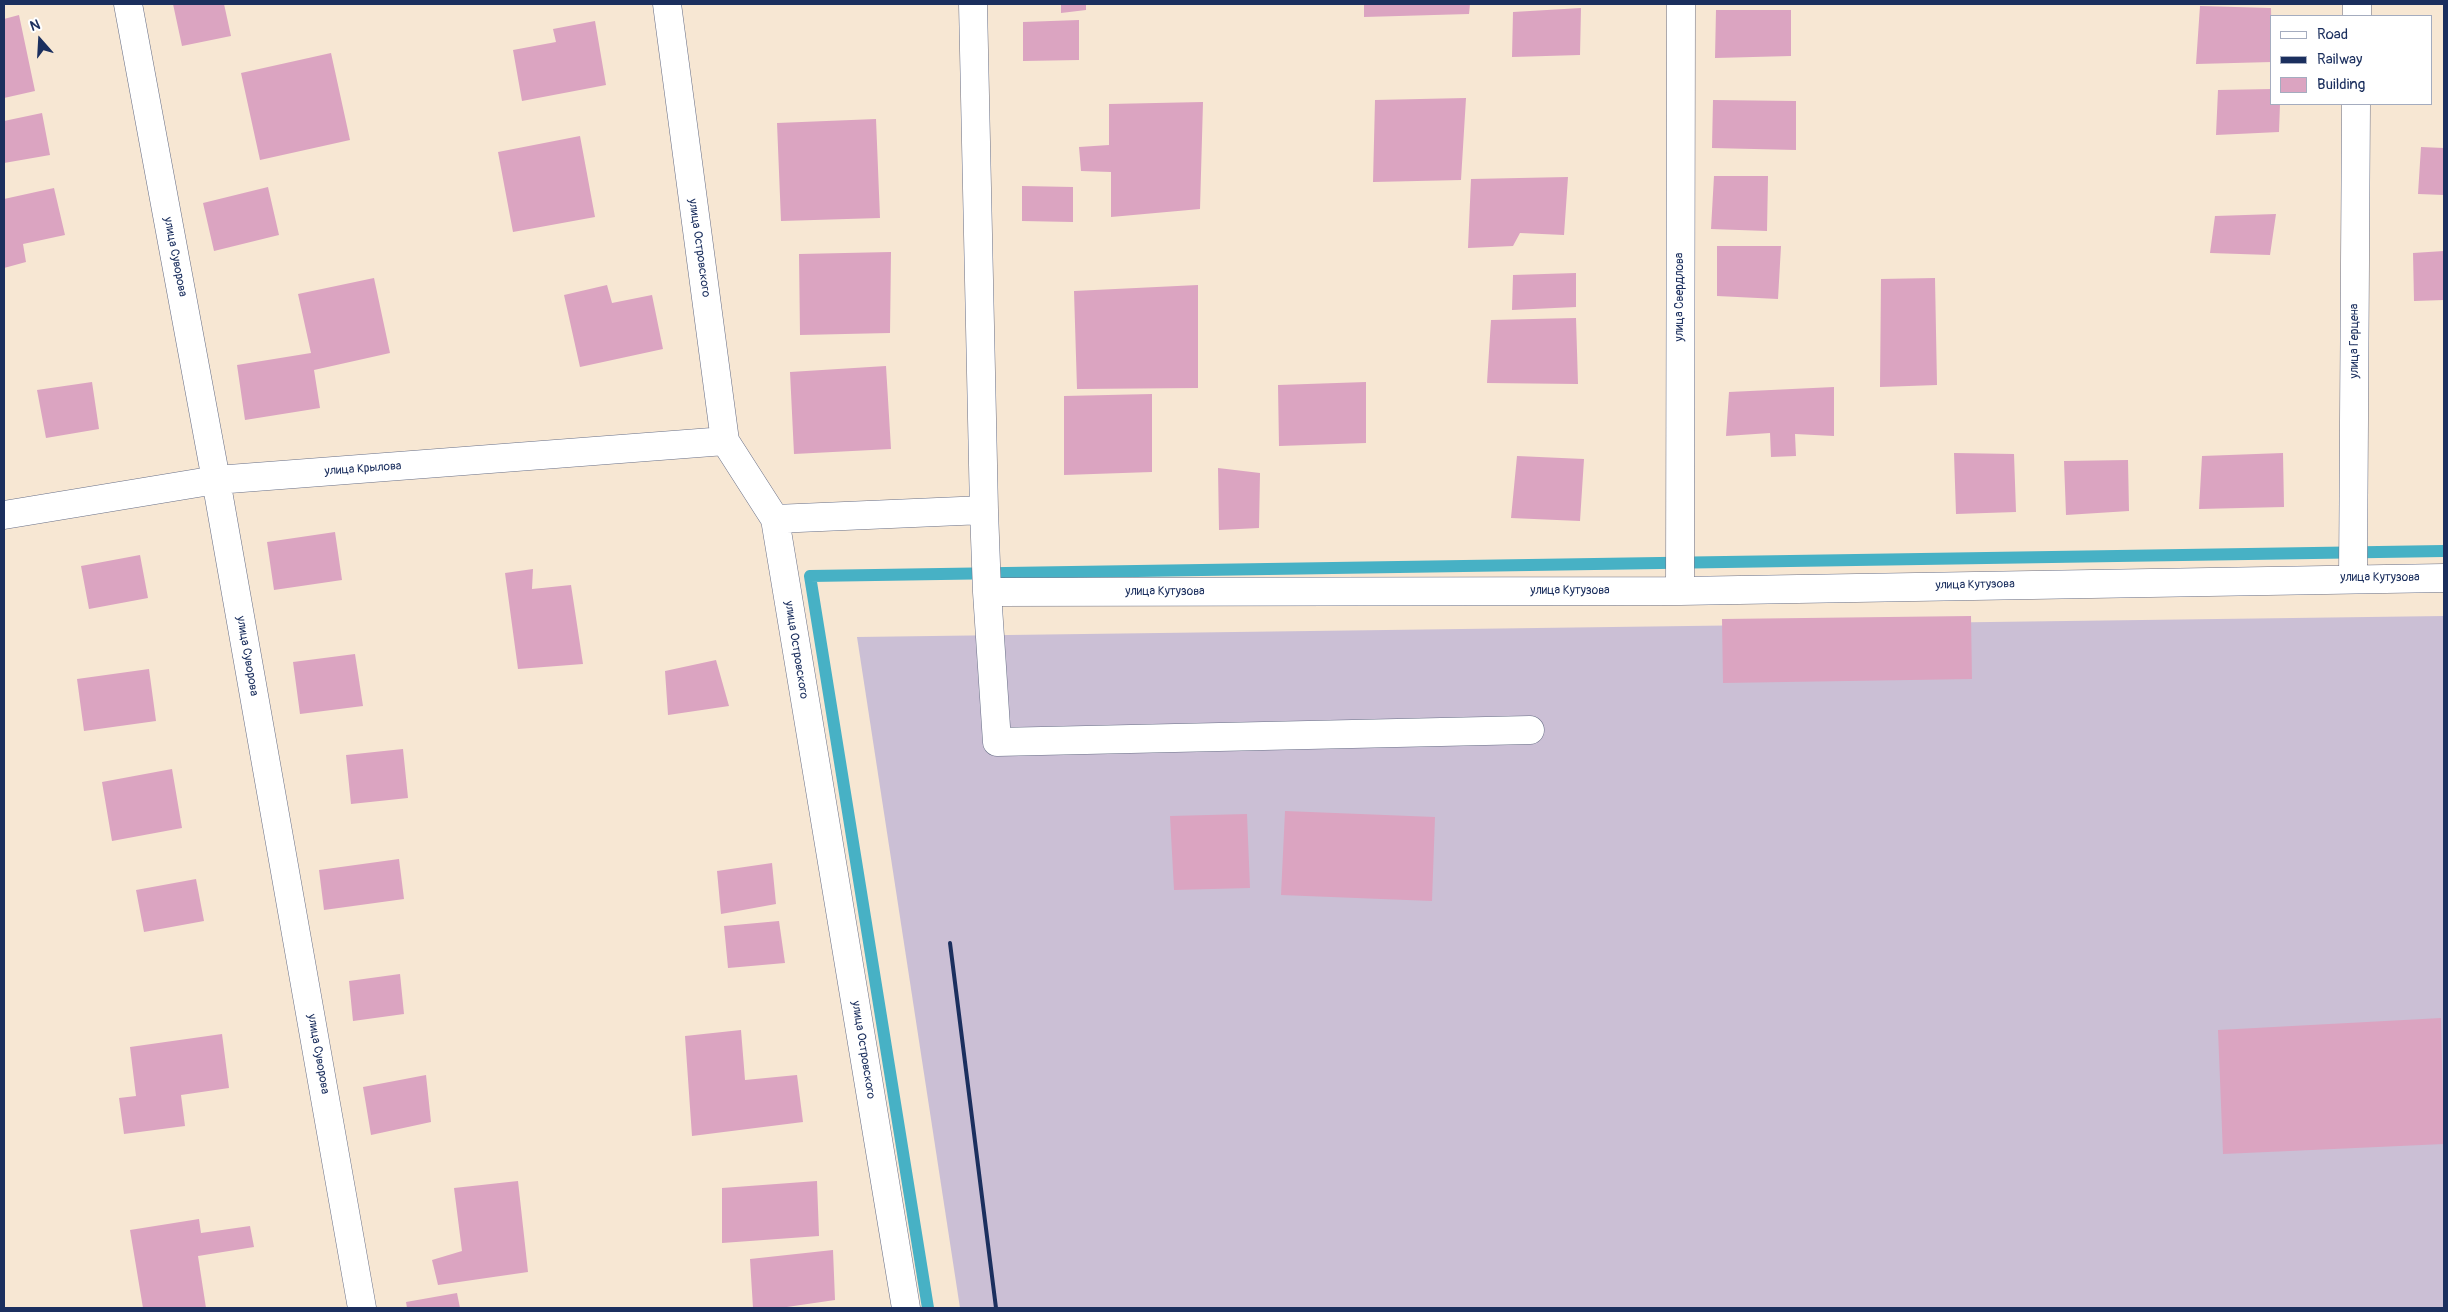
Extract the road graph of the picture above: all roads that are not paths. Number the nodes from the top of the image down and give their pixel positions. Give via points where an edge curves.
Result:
1 (128, 4) edge
2 (667, 4) edge
3 (973, 4) edge
4 (1680, 4) edge
5 (2356, 105) edge
6 (725, 441) junction
7 (216, 480) junction
8 (984, 510) junction
9 (4, 515) edge
10 (774, 519) junction
11 (2353, 578) junction
12 (2444, 578) edge
13 (1680, 591) junction
14 (988, 592) junction
15 (1530, 730) dead end
16 (362, 1308) edge
17 (906, 1308) edge

1 - 7 street, улица Суворова
2 - 6 street, улица Островского
3 - 8 street
4 - 13 street, улица Свердлова
5 - 11 street, улица Герцена
6 - 7 street, улица Крылова
6 - 10 street, улица Островского
7 - 9 street, улица Крылова
7 - 16 street, улица Суворова
8 - 10 street
8 - 14 street
10 - 17 street, улица Островского
11 - 12 street, улица Кутузова
11 - 13 street, улица Кутузова
13 - 14 street, улица Кутузова
14 - 15 street via 997,742

